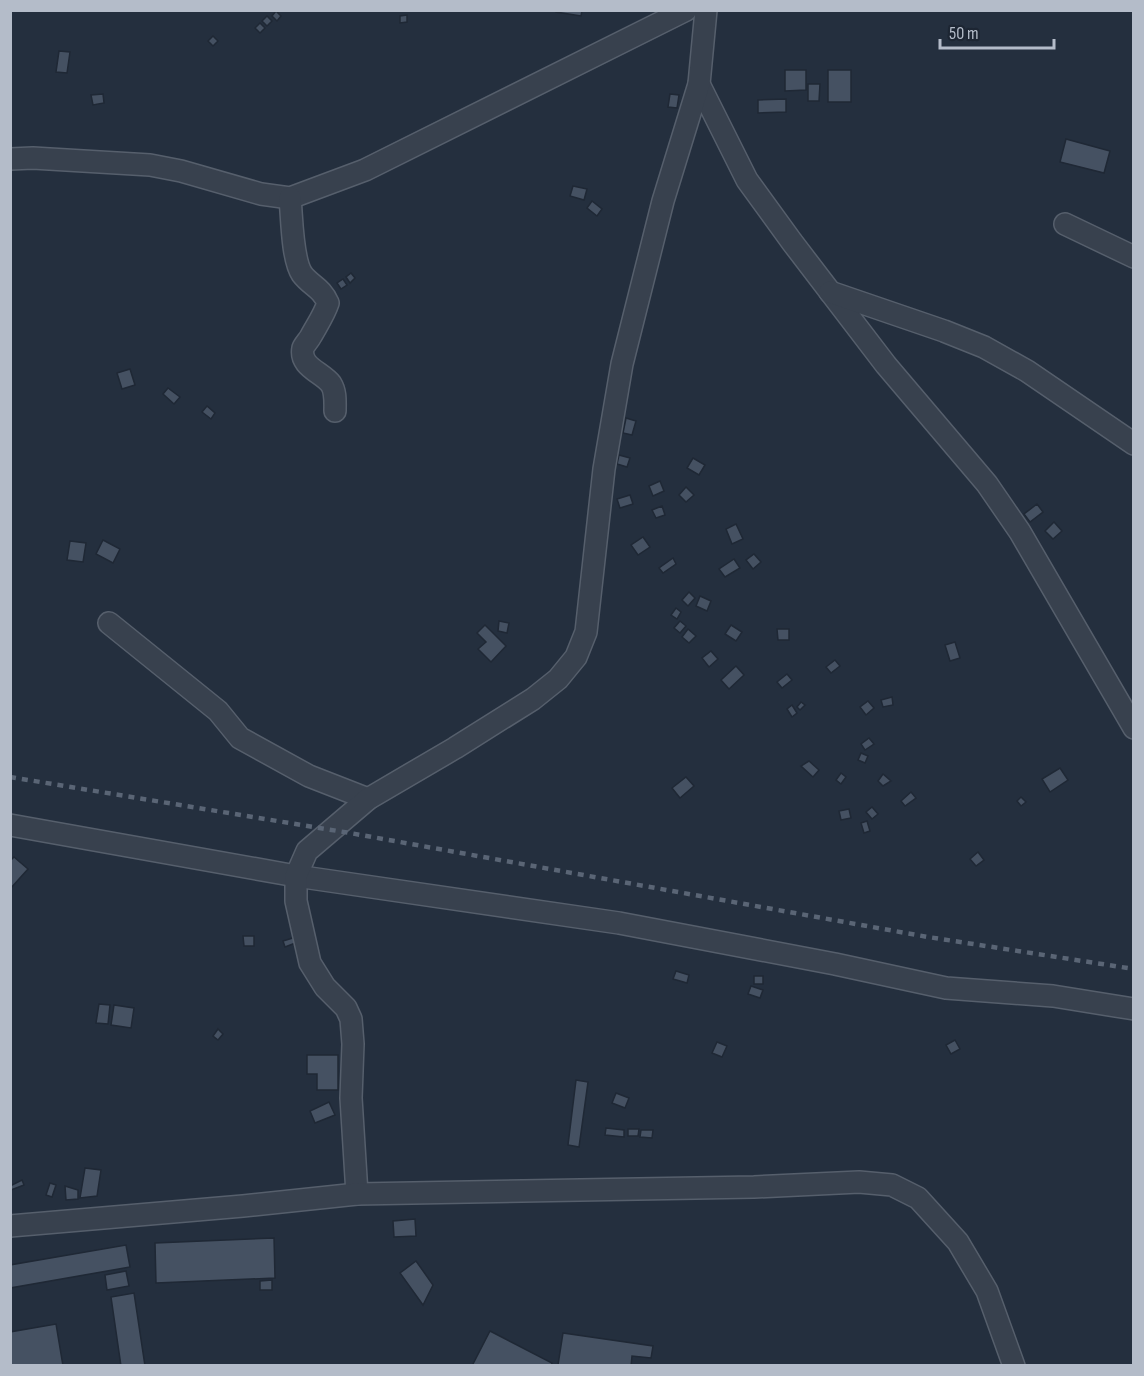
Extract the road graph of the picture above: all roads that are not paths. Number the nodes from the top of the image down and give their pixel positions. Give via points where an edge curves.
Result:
1 (686, 10) edge
2 (706, 10) edge
3 (699, 84) junction
4 (10, 159) edge
5 (290, 198) junction
6 (1065, 224) dead end
7 (1134, 257) edge
8 (830, 292) junction
9 (335, 411) dead end
10 (1134, 444) edge
11 (109, 623) dead end
12 (1134, 728) edge
13 (368, 799) junction
14 (10, 825) edge
15 (296, 876) junction
16 (1134, 1009) edge
17 (357, 1194) junction
18 (10, 1226) edge
19 (1014, 1365) edge

1 - 5 street via 365,170
2 - 3 street
3 - 8 street via 747,180
3 - 13 street via 663,201 622,364 604,469 586,632 576,657 533,699
4 - 5 street via 150,165
5 - 9 street via 296,261 328,303 303,348 304,360 331,385
6 - 7 street
8 - 10 street via 984,347 1027,371
8 - 12 street via 987,484 1020,532
11 - 13 street via 218,711 240,738 309,776
13 - 15 street via 307,851
14 - 15 street
15 - 16 street via 619,923 946,988 1053,996
15 - 17 street via 296,901 310,963 351,1019
17 - 18 street
17 - 19 street via 859,1182 892,1185 918,1198 958,1242 987,1291

